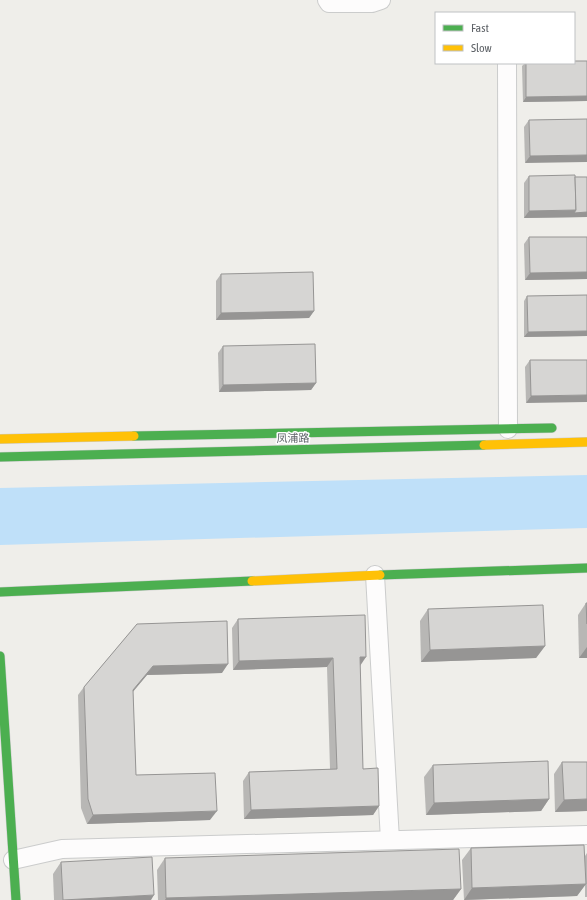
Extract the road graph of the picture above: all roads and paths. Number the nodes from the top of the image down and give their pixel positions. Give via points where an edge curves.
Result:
1 (327, 0) edge
2 (381, 0) edge
3 (507, 64) edge
4 (563, 427) dead end
5 (508, 429) junction
6 (0, 439) edge
7 (587, 442) edge
8 (0, 457) edge
9 (587, 568) edge
10 (375, 576) junction
11 (0, 592) edge
12 (0, 656) edge
13 (587, 835) edge
14 (390, 840) junction
15 (13, 860) junction
16 (16, 900) edge

1 - 2 street via 329,3 372,3
3 - 5 street
4 - 5 street, 凤浦路
5 - 6 street, 凤浦路
7 - 8 street, 凤浦路
9 - 10 street
10 - 11 street
10 - 14 street
12 - 15 street
13 - 14 street
14 - 15 street via 62,849
15 - 16 street

